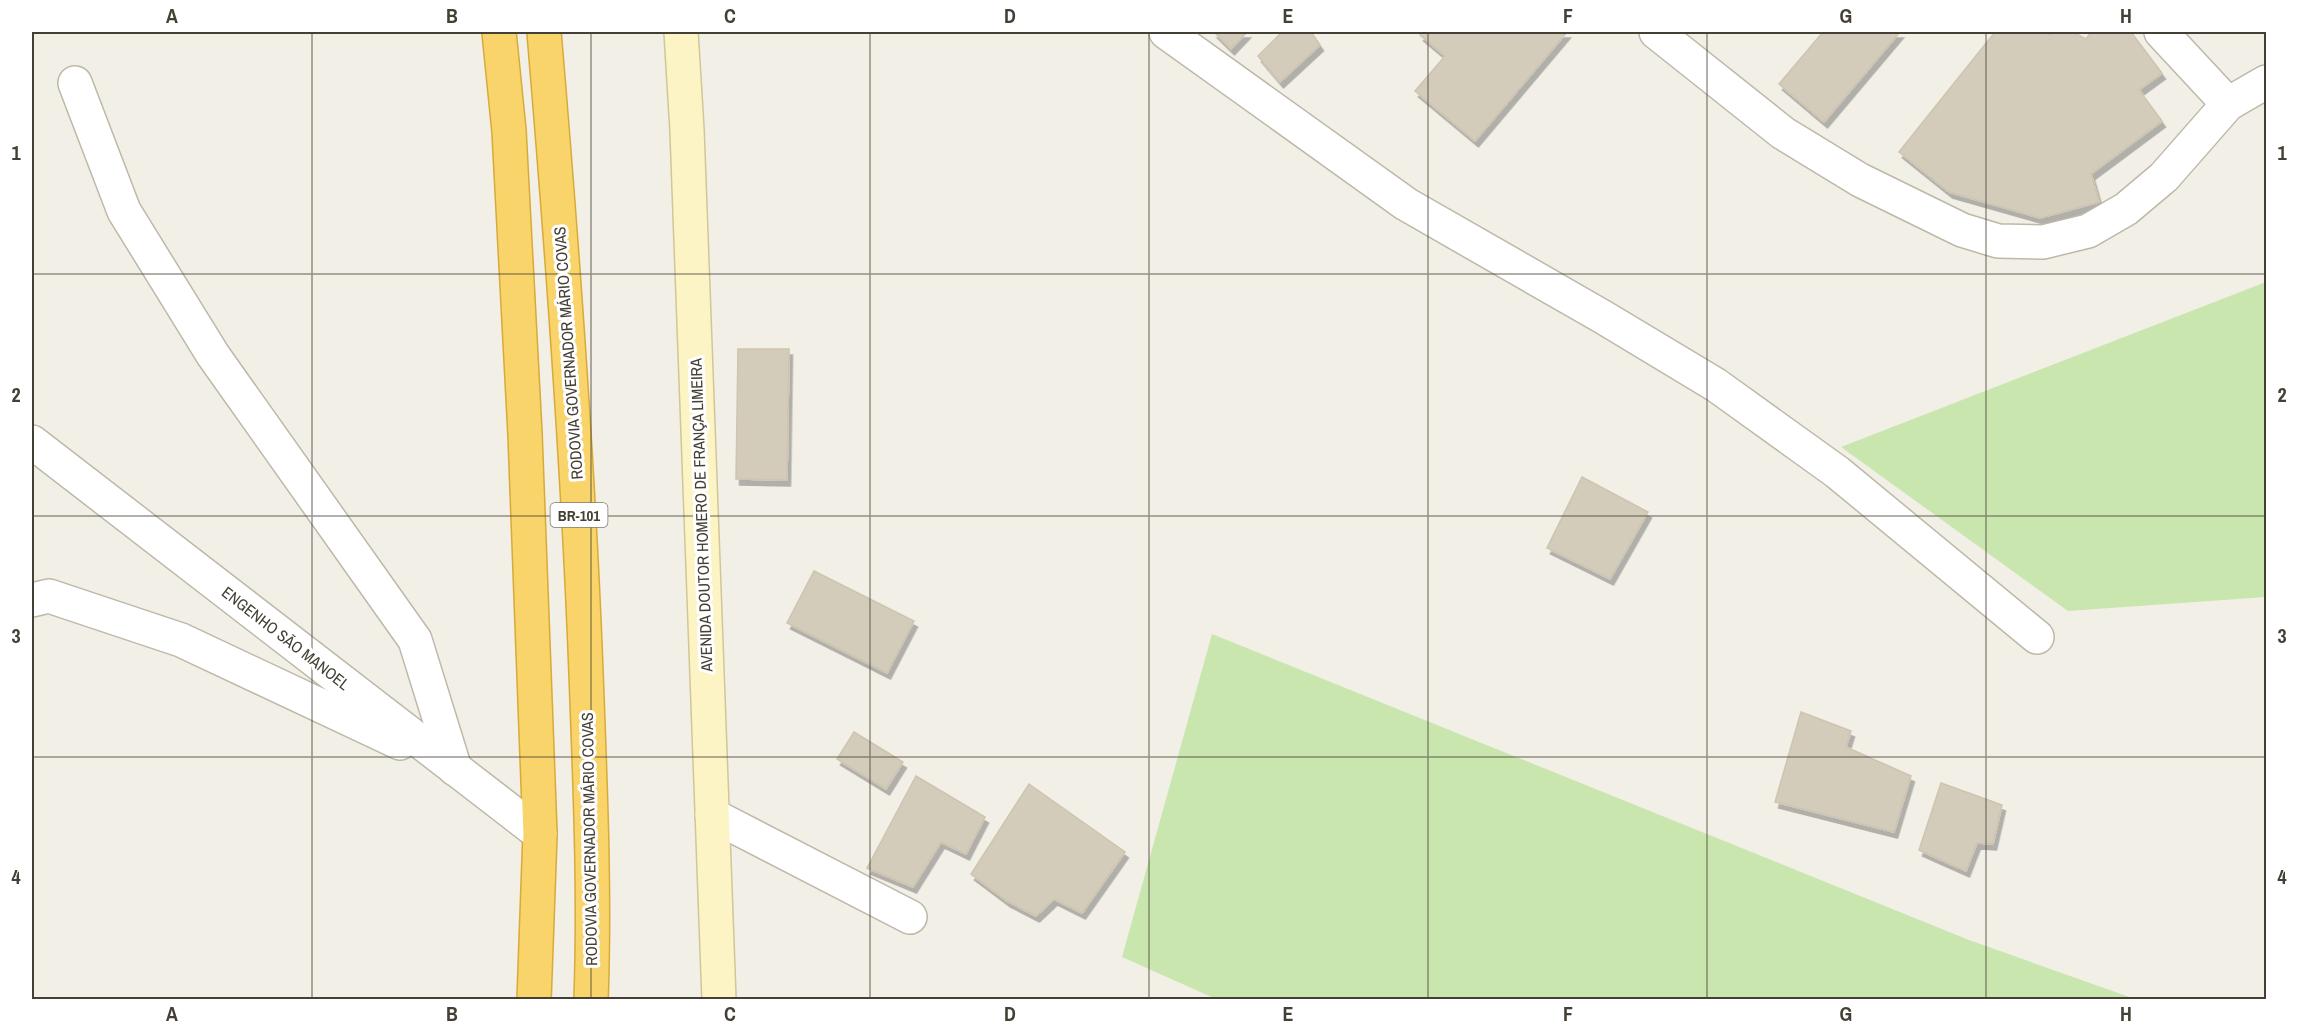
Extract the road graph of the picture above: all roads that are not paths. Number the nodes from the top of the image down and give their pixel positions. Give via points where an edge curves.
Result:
1 (499, 32) edge
2 (544, 32) edge
3 (681, 32) edge
4 (1166, 32) edge
5 (1656, 32) edge
6 (2161, 32) edge
7 (2266, 82) edge
8 (75, 83) dead end
9 (2228, 104) junction
10 (32, 442) edge
11 (32, 600) edge
12 (2037, 637) dead end
13 (456, 769) junction
14 (712, 815) junction
15 (540, 834) junction
16 (910, 917) dead end
17 (534, 999) edge
18 (591, 999) edge
19 (719, 999) edge

1 - 15 highway, BR-101 via 510,131
2 - 18 highway, RODOVIA GOVERNADOR MÁRIO COVAS / BR-101 via 580,526 592,829
3 - 14 main road, AVENIDA DOUTOR HOMERO DE FRANÇA LIMEIRA
4 - 12 street via 1406,204 1716,385 1837,471
5 - 9 street via 1792,139 1870,185 1962,230 1998,241 2043,242 2088,231 2126,209 2164,177
6 - 9 street
7 - 9 street
8 - 13 street via 124,211 213,355 415,640
10 - 13 street, ENGENHO SÃO MANOEL
11 - 13 street via 49,596 181,640
13 - 15 street, ENGENHO SÃO MANOEL
14 - 16 street
14 - 19 main road, AVENIDA DOUTOR HOMERO DE FRANÇA LIMEIRA
15 - 17 highway, BR-101

